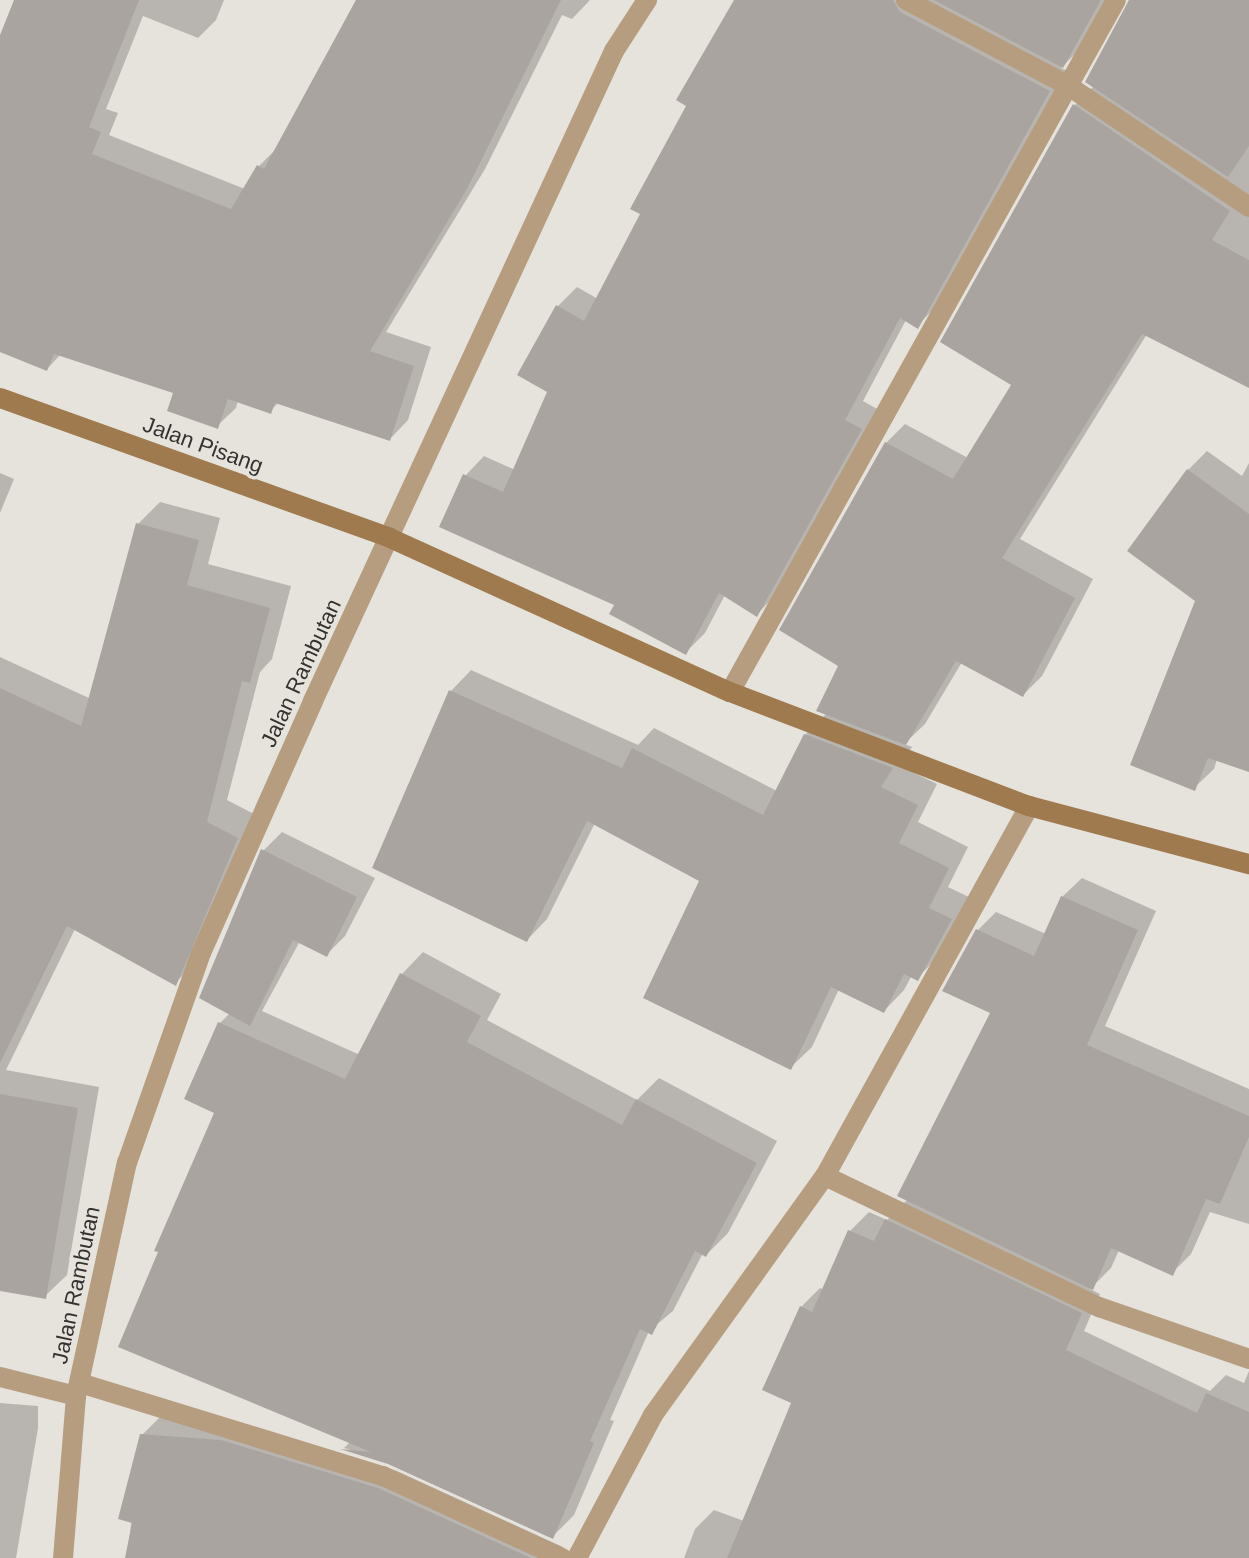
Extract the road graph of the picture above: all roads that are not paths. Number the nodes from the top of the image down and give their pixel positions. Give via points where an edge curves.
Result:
1 (647, 0) edge
2 (906, 0) edge
3 (1116, 0) edge
4 (1067, 85) junction
5 (1249, 207) edge
6 (0, 398) edge
7 (390, 538) junction
8 (730, 692) junction
9 (1029, 806) junction
10 (1249, 864) edge
11 (825, 1176) junction
12 (1249, 1359) edge
13 (0, 1377) edge
14 (78, 1390) junction
15 (63, 1558) edge
16 (562, 1558) edge
17 (577, 1558) edge

1 - 7 street, Jalan Rambutan via 614,51
2 - 4 street
3 - 4 street
4 - 5 street
4 - 8 street
6 - 7 street, Jalan Pisang
7 - 8 street, Jalan Pisang
7 - 14 street, Jalan Rambutan via 201,953 127,1163
8 - 9 street, Jalan Pisang
9 - 10 street, Jalan Pisang
9 - 11 street
11 - 12 street via 1099,1307
11 - 17 street via 653,1415
13 - 14 street
14 - 15 street, Jalan Rambutan
14 - 16 street via 383,1476

